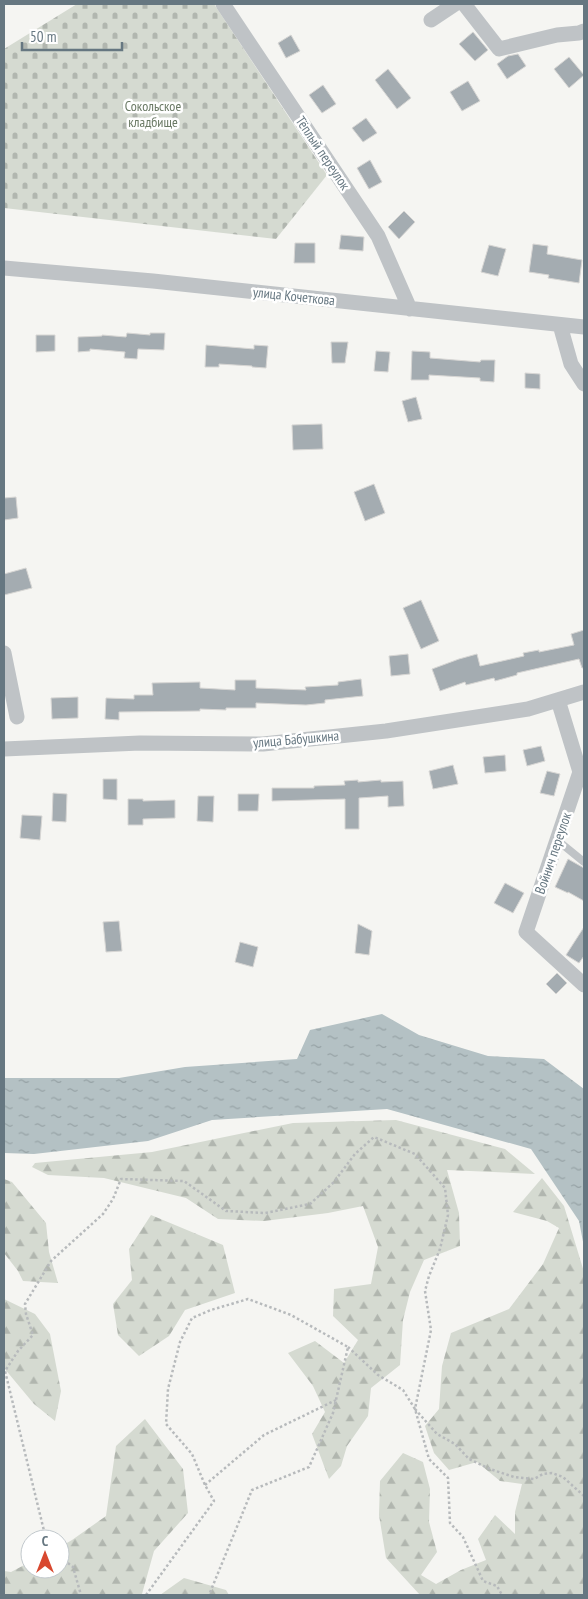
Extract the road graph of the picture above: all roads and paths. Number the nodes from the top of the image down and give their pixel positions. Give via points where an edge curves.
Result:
1 (223, 4) edge
2 (454, 4) edge
3 (464, 4) edge
4 (431, 20) dead end
5 (584, 31) edge
6 (4, 268) edge
7 (410, 308) junction
8 (560, 325) junction
9 (584, 327) edge
10 (584, 384) edge
11 (4, 653) edge
12 (584, 692) edge
13 (558, 700) junction
14 (17, 717) dead end
15 (4, 749) edge
16 (557, 840) junction
17 (584, 862) edge
18 (584, 985) edge
19 (348, 1347) junction
20 (336, 1400) junction
21 (415, 1409) junction
22 (204, 1485) junction
23 (584, 1496) edge
24 (44, 1529) edge
25 (70, 1565) edge
26 (81, 1595) edge
27 (146, 1595) edge
28 (209, 1595) edge
29 (502, 1595) edge

1 - 7 street, Тёплый переулок via 378,236
2 - 4 street
3 - 5 street via 499,49
6 - 7 street, улица Кочеткова
7 - 8 street, улица Кочеткова
8 - 9 street, улица Кочеткова
8 - 10 street via 571,364
11 - 14 street
12 - 13 street, улица Бабушкина
13 - 15 street, улица Бабушкина via 528,709 386,731 263,744 140,743
13 - 16 street, Войнич переулок via 580,772
16 - 17 lane
16 - 18 street, Войнич переулок via 526,932
19 - 20 path
19 - 21 path via 378,1375 402,1390
19 - 22 path via 291,1315 248,1299 192,1318 180,1342 168,1388 166,1424 192,1454
20 - 22 path via 264,1435
20 - 28 path via 309,1467 252,1490
21 - 23 path via 437,1434 455,1444 469,1459 514,1477 534,1479 543,1474 563,1477
21 - 24 path via 431,1330 425,1291 448,1215 445,1188 415,1154 374,1137 310,1204 265,1213 226,1212 184,1181 121,1179 103,1214 51,1261 42,1275 25,1304 33,1335 5,1371
21 - 29 path via 429,1459 448,1478 450,1523 463,1537 483,1581 497,1586
22 - 27 path via 214,1501
25 - 26 path

